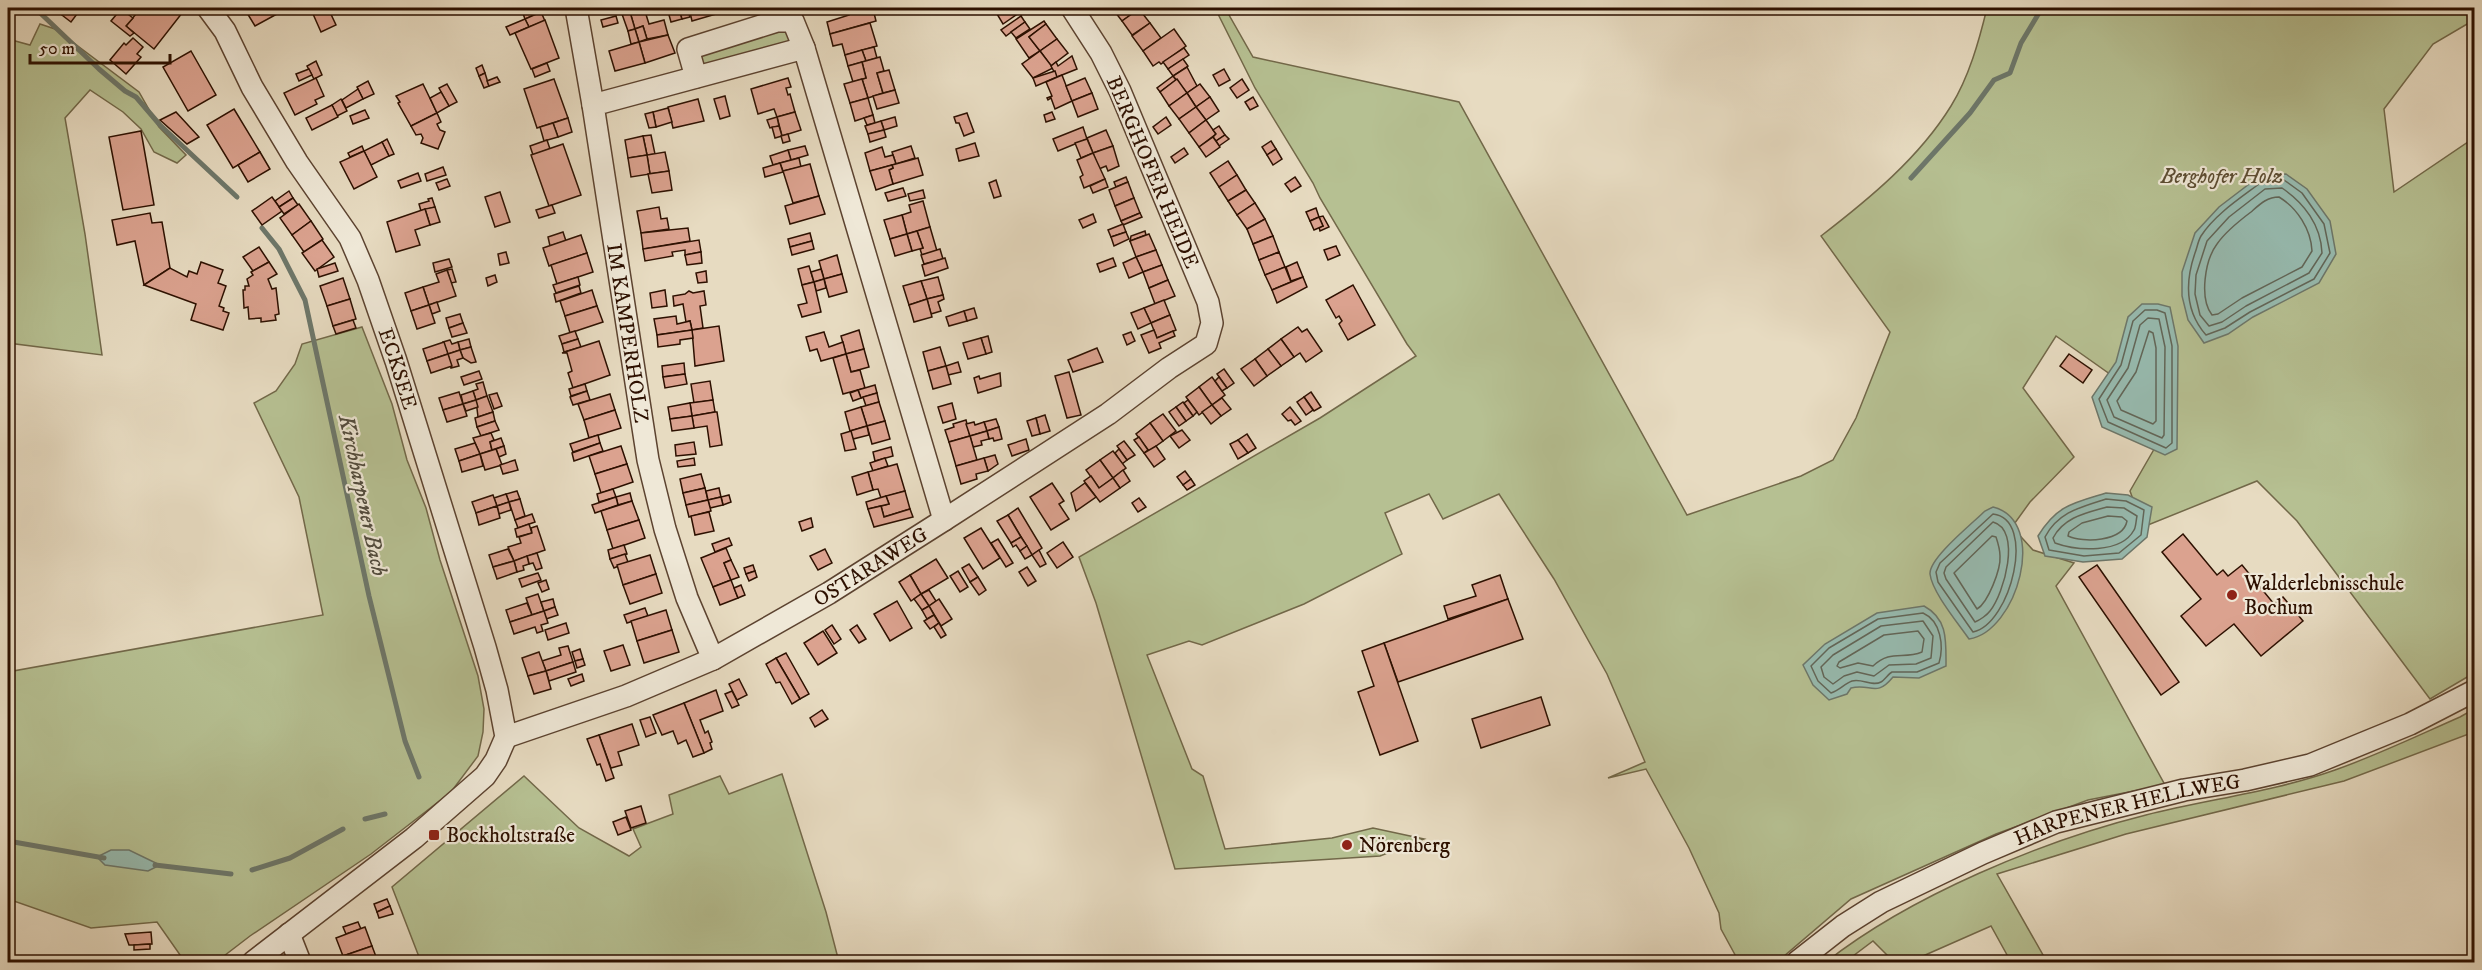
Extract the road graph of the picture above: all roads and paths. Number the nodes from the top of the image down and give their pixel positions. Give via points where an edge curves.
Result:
1 (208, 8) edge
2 (576, 8) edge
3 (1072, 8) edge
4 (804, 48) junction
5 (696, 77) junction
6 (593, 105) junction
7 (1206, 344) joint
8 (944, 520) junction
9 (713, 659) junction
10 (2475, 691) edge
11 (506, 736) junction
12 (289, 934) junction
13 (253, 963) edge
14 (300, 963) edge
15 (1797, 963) edge

1 - 11 street, ECKSEE via 225,31 252,87 297,162 350,238 368,280 485,647
2 - 6 street
3 - 7 street, BERGHOFER HEIDE via 1120,91 1208,302 1212,323
4 - 5 street
4 - 5 street via 793,21 777,21 688,49
4 - 8 street
5 - 6 street
6 - 9 street, IM KAMPERHOLZ via 648,460 681,578
7 - 8 street, OSTARAWEG via 1108,414
8 - 9 street, OSTARAWEG via 829,593
9 - 11 street, OSTARAWEG via 626,696
10 - 15 street, HARPENER HELLWEG via 2410,724 2310,765 2184,790 2056,822 1881,902
11 - 12 street via 485,776 414,838
12 - 13 street
12 - 14 street

